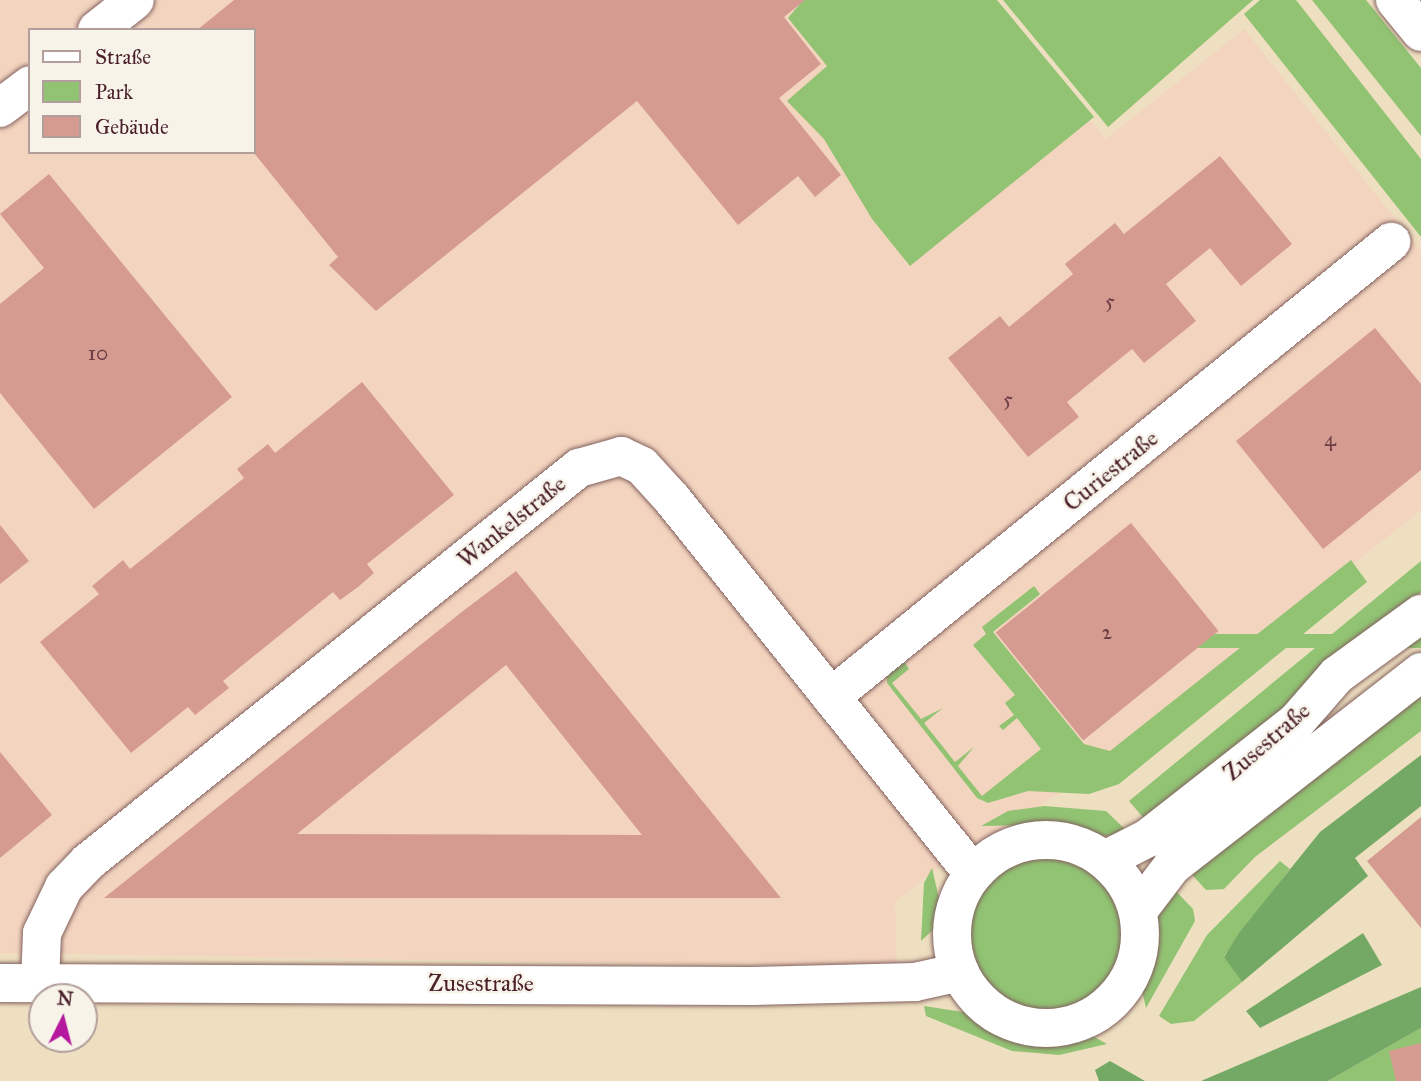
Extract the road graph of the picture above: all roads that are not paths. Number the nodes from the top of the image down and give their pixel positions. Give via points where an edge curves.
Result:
1 (135, 0) edge
2 (1395, 0) edge
3 (100, 28) edge
4 (1421, 32) edge
5 (28, 87) edge
6 (0, 108) edge
7 (1391, 242) dead end
8 (1421, 614) edge
9 (1421, 672) edge
10 (831, 697) junction
11 (1105, 860) junction
12 (973, 874) junction
13 (1138, 911) junction
14 (960, 972) junction
15 (0, 983) edge
16 (28, 983) edge
17 (40, 983) edge
18 (98, 983) edge

1 - 3 main road
2 - 4 main road
5 - 6 main road
7 - 10 main road, Curiestraße
8 - 11 main road, Zusestraße via 1336,675 1296,722 1170,822
9 - 13 main road, Zusestraße via 1172,866
10 - 12 main road, Wankelstraße
10 - 17 main road, Wankelstraße via 642,466 621,456 579,468 88,862 64,887 42,933
11 - 12 main road via 1079,845 1022,842
11 - 13 main road via 1126,883
12 - 14 main road via 953,921
13 - 14 main road via 1141,938 1123,989 1079,1022 1023,1025 975,996
14 - 18 main road, Zusestraße via 915,982 752,986
15 - 16 main road, Zusestraße

